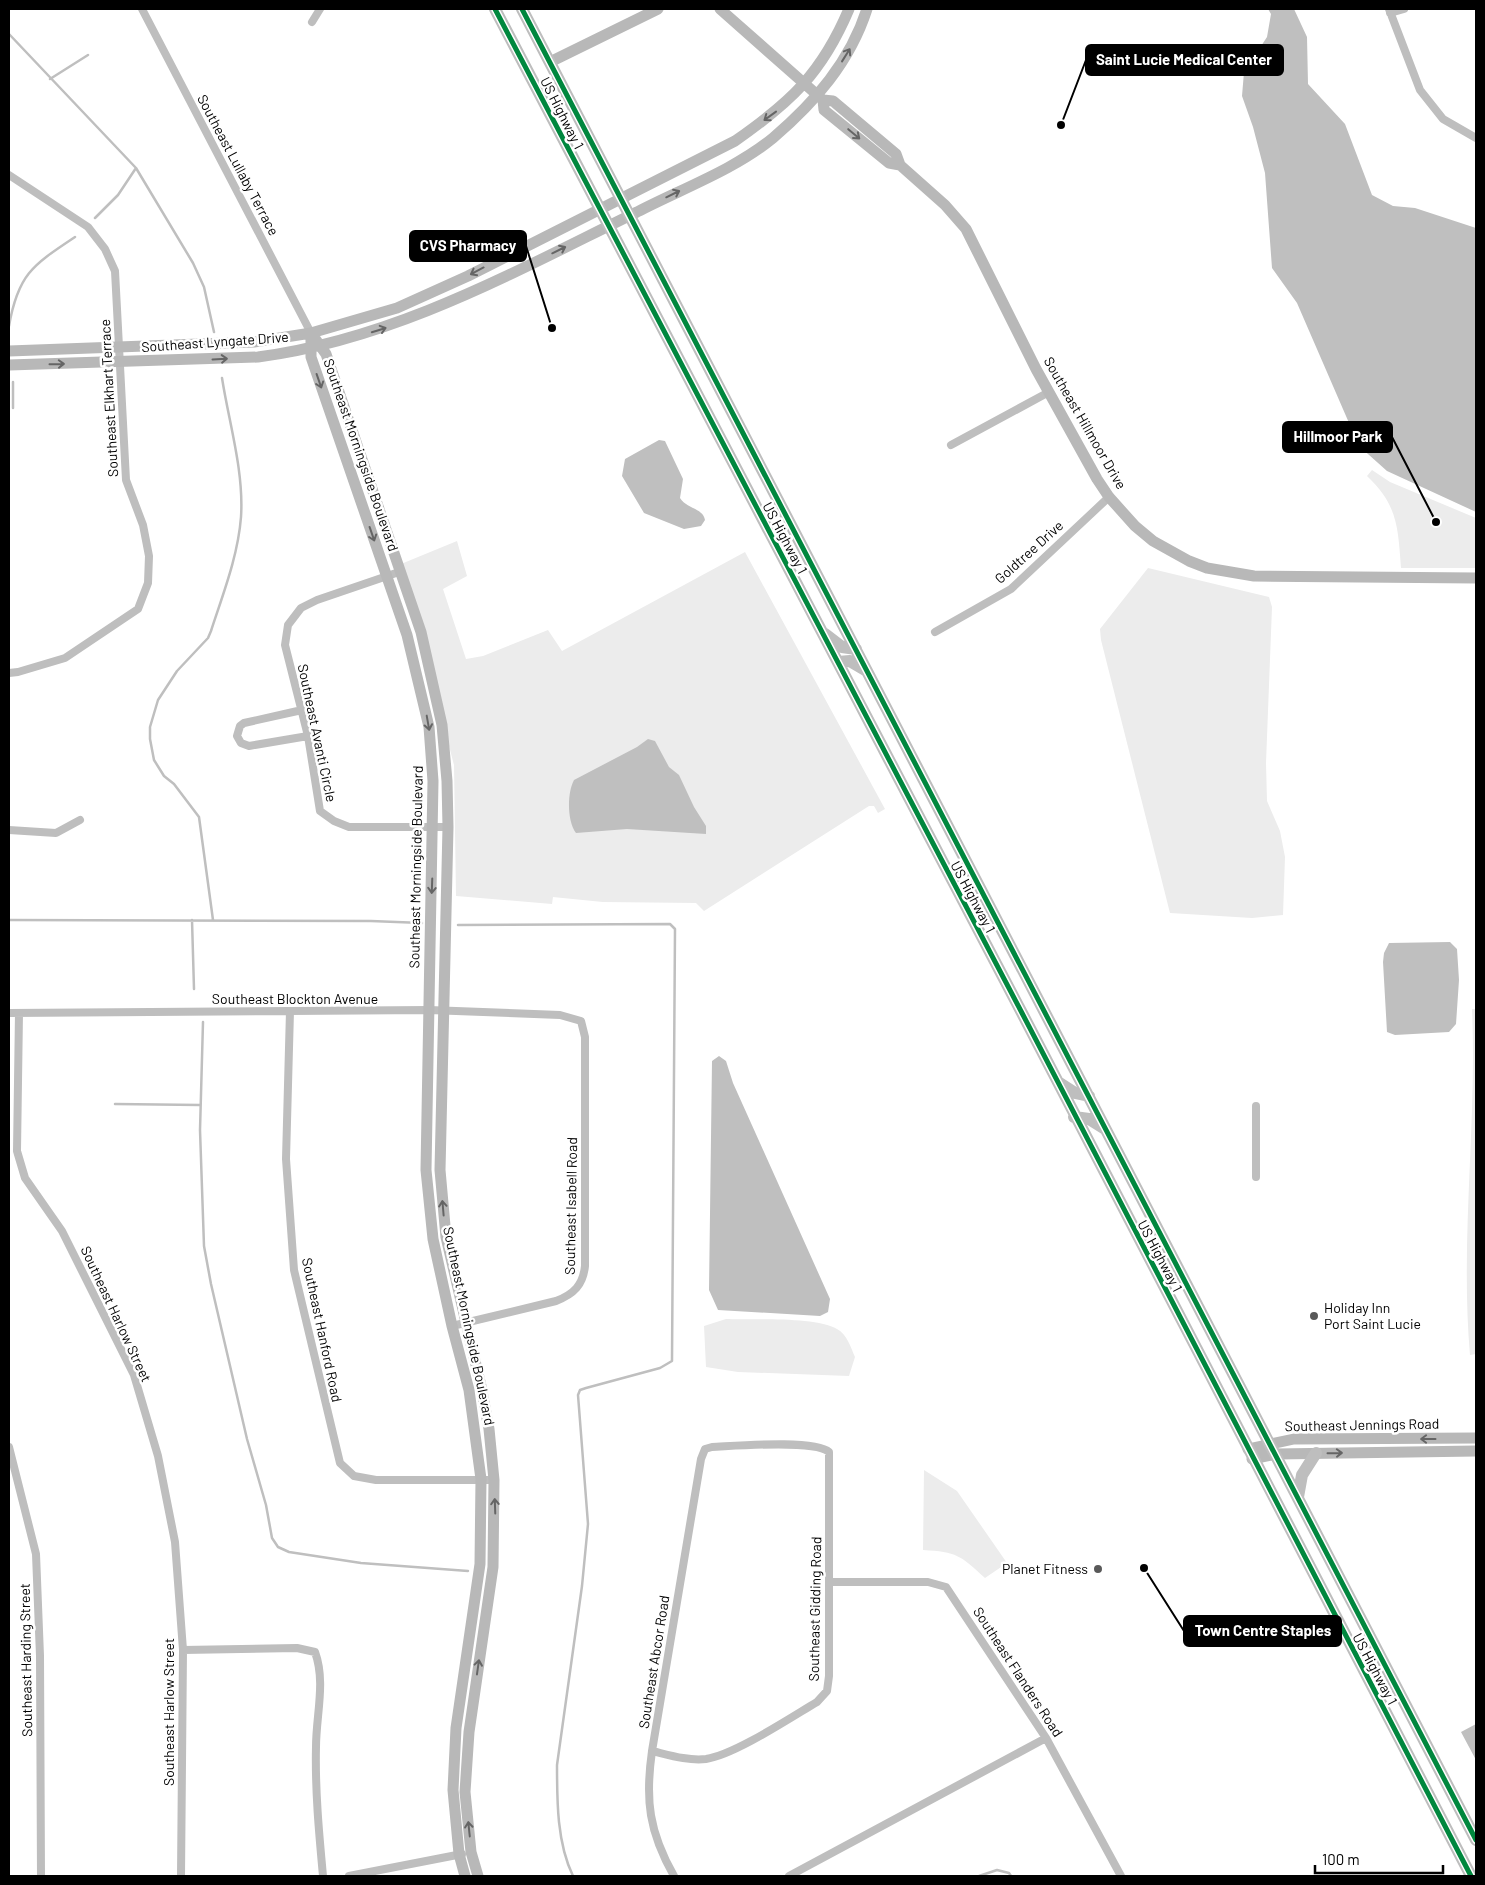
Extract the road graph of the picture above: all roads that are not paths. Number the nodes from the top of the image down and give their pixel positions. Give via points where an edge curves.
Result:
1 (142, 9) edge
2 (320, 9) edge
3 (495, 9) edge
4 (522, 9) edge
5 (658, 9) edge
6 (720, 9) edge
7 (849, 9) edge
8 (867, 9) edge
9 (1404, 9) edge
10 (1389, 11) edge
11 (312, 22) dead end
12 (550, 62) junction
13 (806, 84) junction
14 (821, 98) junction
15 (1476, 138) edge
16 (9, 175) edge
17 (620, 198) junction
18 (599, 210) junction
19 (629, 215) junction
20 (608, 227) junction
21 (311, 333) junction
22 (315, 347) junction
23 (119, 349) junction
24 (9, 351) edge
25 (120, 363) junction
26 (9, 365) edge
27 (1049, 392) junction
28 (951, 445) dead end
29 (361, 458) junction
30 (347, 462) junction
31 (1109, 497) junction
32 (399, 572) junction
33 (387, 576) junction
34 (1476, 578) edge
35 (821, 631) junction
36 (935, 632) dead end
37 (856, 649) junction
38 (838, 662) junction
39 (867, 671) junction
40 (9, 673) edge
41 (437, 700) junction
42 (424, 703) junction
43 (302, 710) junction
44 (308, 736) junction
45 (80, 820) dead end
46 (434, 827) junction
47 (448, 827) junction
48 (9, 830) edge
49 (429, 1010) junction
50 (290, 1011) junction
51 (442, 1011) junction
52 (9, 1013) edge
53 (19, 1013) junction
54 (581, 1021) joint
55 (1056, 1080) junction
56 (1089, 1096) junction
57 (1256, 1106) dead end
58 (1074, 1116) junction
59 (1107, 1130) junction
60 (13, 1151) edge
61 (1256, 1177) dead end
62 (466, 1323) junction
63 (452, 1326) junction
64 (1476, 1438) edge
65 (9, 1448) edge
66 (1274, 1449) junction
67 (829, 1452) joint
68 (1476, 1452) edge
69 (1316, 1453) junction
70 (1250, 1454) junction
71 (481, 1479) junction
72 (494, 1480) junction
73 (1298, 1497) junction
74 (829, 1582) junction
75 (474, 1604) junction
76 (487, 1607) junction
77 (183, 1650) junction
78 (456, 1728) junction
79 (469, 1732) junction
80 (1046, 1738) junction
81 (652, 1751) junction
82 (1476, 1840) edge
83 (471, 1852) junction
84 (459, 1854) junction
85 (41, 1876) edge
86 (181, 1876) edge
87 (323, 1876) edge
88 (349, 1876) edge
89 (465, 1876) edge
90 (478, 1876) edge
91 (674, 1876) edge
92 (789, 1876) edge
93 (1121, 1876) edge
94 (1471, 1876) edge

1 - 21 street, Southeast Lullaby Terrace
2 - 11 street
3 - 18 main road, US Highway 1
4 - 12 main road, US Highway 1
5 - 12 street
6 - 13 street, Southeast Hillmoor Drive
7 - 13 street, Southeast Lyngate Drive via 826,57
14 -> 8 street, Southeast Lyngate Drive via 853,44
9 - 10 street
10 - 15 street via 1420,90 1443,119
12 - 17 main road, US Highway 1
13 - 14 street, Southeast Hillmoor Drive
13 -> 17 street, Southeast Lyngate Drive via 775,113 726,147
19 -> 14 street, Southeast Lyngate Drive via 750,154
14 - 27 street, Southeast Hillmoor Drive via 824,110 889,163 900,165 945,205 966,229
16 - 23 street, Southeast Elkhart Terrace via 88,227 105,249 115,271
17 - 18 street, Southeast Lyngate Drive
17 - 19 main road, US Highway 1
18 - 20 main road, US Highway 1
18 -> 21 street, Southeast Lyngate Drive via 397,308
19 - 20 street, Southeast Lyngate Drive
19 - 37 main road, US Highway 1
22 -> 20 street, Southeast Lyngate Drive via 402,322 471,293
20 - 35 main road, US Highway 1
21 - 22 street, Southeast Morningside Boulevard
21 - 23 street, Southeast Lyngate Drive via 254,342
25 -> 22 street, Southeast Lyngate Drive via 258,357
22 - 29 street, Southeast Morningside Boulevard via 326,354
22 -> 30 street, Southeast Morningside Boulevard via 312,357
23 - 24 street, Southeast Lyngate Drive
23 - 25 street, Southeast Elkhart Terrace
26 -> 25 street, Southeast Lyngate Drive
25 - 40 street, Southeast Elkhart Terrace via 126,480 146,541 148,582 138,609 64,658
27 - 28 street
27 - 31 street, Southeast Hillmoor Drive
29 - 30 street
29 - 32 street, Southeast Morningside Boulevard
30 -> 33 street, Southeast Morningside Boulevard
31 - 34 street, Southeast Hillmoor Drive via 1153,541 1189,561 1224,572 1254,576
31 - 36 street, Goldtree Drive via 1011,589
32 - 33 street, Southeast Avanti Circle
32 - 41 street, Southeast Morningside Boulevard via 421,632
33 - 42 street, Southeast Morningside Boulevard via 407,635
33 - 43 street, Southeast Avanti Circle via 316,600 301,608 288,625 285,646
35 - 37 main road via 842,647
35 - 38 main road, US Highway 1
37 - 39 main road, US Highway 1
38 - 39 main road via 850,661
38 - 55 main road, US Highway 1
39 - 56 main road, US Highway 1
41 - 42 street
41 - 47 street, Southeast Morningside Boulevard via 445,746
42 -> 46 street, Southeast Morningside Boulevard via 432,748
43 - 44 street, Southeast Avanti Circle
43 - 44 street via 244,723 237,736 240,743 248,746
44 - 46 street, Southeast Avanti Circle via 320,811 334,822 349,827
45 - 48 street via 56,832
46 - 47 street, Southeast Avanti Circle
46 -> 49 street, Southeast Morningside Boulevard
47 - 51 street, Southeast Morningside Boulevard
49 - 50 street, Southeast Blockton Avenue
49 - 51 street, Southeast Blockton Avenue
49 - 63 street, Southeast Morningside Boulevard via 426,1170 433,1239
50 - 53 street, Southeast Blockton Avenue
50 - 71 street, Southeast Hanford Road via 286,1159 294,1270 340,1463 354,1476 376,1480
51 - 54 street, Southeast Blockton Avenue via 560,1015
62 -> 51 street, Southeast Morningside Boulevard via 446,1237 440,1170
52 - 53 street, Southeast Blockton Avenue
53 - 60 street, Southeast Harlow Street
54 - 62 street, Southeast Isabell Road via 586,1037 585,1266 582,1282 572,1294 556,1301
55 - 56 main road via 1075,1093
55 - 58 main road, US Highway 1
56 - 59 main road, US Highway 1
57 - 61 street
58 - 59 main road via 1089,1119
58 - 70 main road, US Highway 1
59 - 66 main road, US Highway 1
60 - 77 street, Southeast Harlow Street via 25,1178 62,1231 134,1375 158,1456 176,1542
62 - 63 street, Southeast Isabell Road
62 - 72 street, Southeast Morningside Boulevard via 489,1428
63 - 71 street, Southeast Morningside Boulevard via 469,1390
64 -> 66 street, Southeast Jennings Road via 1294,1439
65 - 85 street, Southeast Harding Street via 36,1554
66 - 69 street, Southeast Jennings Road
66 - 70 street, Southeast Jennings Road
66 - 73 main road, US Highway 1
67 - 74 street, Southeast Gidding Road
67 - 81 street, Southeast Abcor Road via 824,1447 798,1445 712,1446 706,1449 700,1460
69 -> 68 street, Southeast Jennings Road
69 - 73 main road via 1302,1475
70 - 94 main road, US Highway 1
71 - 72 street, Southeast Hanford Road
71 - 75 street, Southeast Morningside Boulevard via 480,1564
76 -> 72 street, Southeast Morningside Boulevard via 494,1553
73 - 82 main road, US Highway 1
74 - 80 street, Southeast Flanders Road via 928,1582 946,1587
74 - 81 street, Southeast Gidding Road via 829,1676 826,1691 817,1702 725,1754 705,1759
75 - 76 street
75 - 78 street, Southeast Morningside Boulevard
79 -> 76 street, Southeast Morningside Boulevard
77 - 86 street, Southeast Harlow Street
77 - 87 street via 297,1648 315,1652 321,1668 316,1778
78 - 79 street
78 - 84 street, Southeast Morningside Boulevard via 453,1790
83 -> 79 street, Southeast Morningside Boulevard via 465,1792
80 - 92 street
80 - 93 street, Southeast Flanders Road
81 - 91 street, Southeast Abcor Road via 647,1784 650,1818
83 - 84 street
83 - 90 street, Southeast Morningside Boulevard
84 - 88 street
84 - 89 street, Southeast Morningside Boulevard

